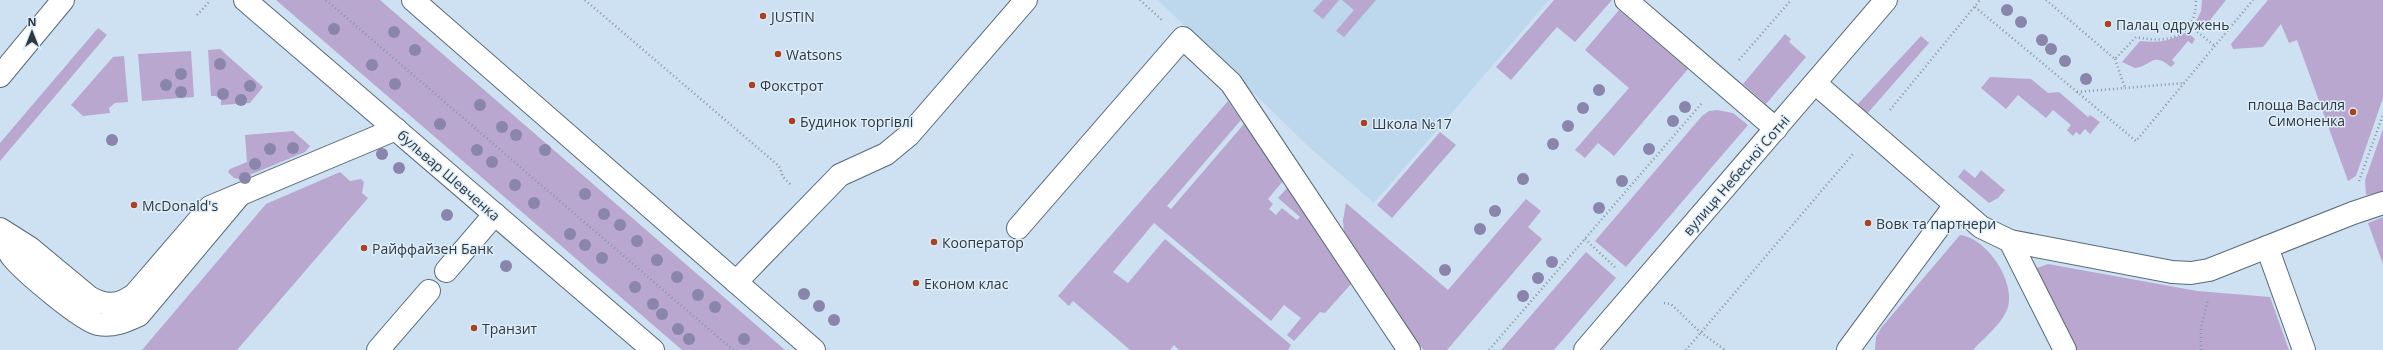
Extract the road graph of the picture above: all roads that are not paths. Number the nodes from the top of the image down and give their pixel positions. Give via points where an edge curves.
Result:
1 (63, 0) edge
2 (245, 0) edge
3 (413, 0) edge
4 (1026, 0) edge
5 (1626, 0) edge
6 (1886, 0) edge
7 (0, 76) edge
8 (1814, 83) junction
9 (396, 128) junction
10 (1776, 128) junction
11 (241, 194) junction
12 (2383, 203) edge
13 (1956, 205) junction
14 (495, 214) junction
15 (1018, 228) dead end
16 (0, 229) edge
17 (0, 233) edge
18 (2010, 241) junction
19 (2267, 247) junction
20 (446, 271) dead end
21 (736, 282) junction
22 (429, 291) dead end
23 (378, 350) edge
24 (653, 350) edge
25 (814, 350) edge
26 (1409, 350) edge
27 (1585, 350) edge
28 (1848, 350) edge
29 (2065, 350) edge
30 (2304, 350) edge

1 - 7 main road
2 - 9 main road, бульвар Шевченка
3 - 21 main road
4 - 21 main road via 899,146 840,175
5 - 10 main road
6 - 8 main road, вулиця Небесної Сотні
8 - 10 main road, вулиця Небесної Сотні
8 - 13 main road
9 - 11 main road
9 - 14 main road, бульвар Шевченка
10 - 27 main road, вулиця Небесної Сотні
11 - 16 main road via 206,210 135,294 125,302 113,305 100,304 89,297 24,243
11 - 17 main road via 139,315 112,325 98,324 84,318 19,264 7,249
12 - 19 main road
13 - 18 main road via 1989,232
13 - 28 main road
14 - 20 main road
14 - 24 main road, бульвар Шевченка
15 - 26 main road via 1183,38 1231,83
18 - 19 main road via 2172,272 2209,270
18 - 29 main road
19 - 30 main road
21 - 25 main road
22 - 23 main road

